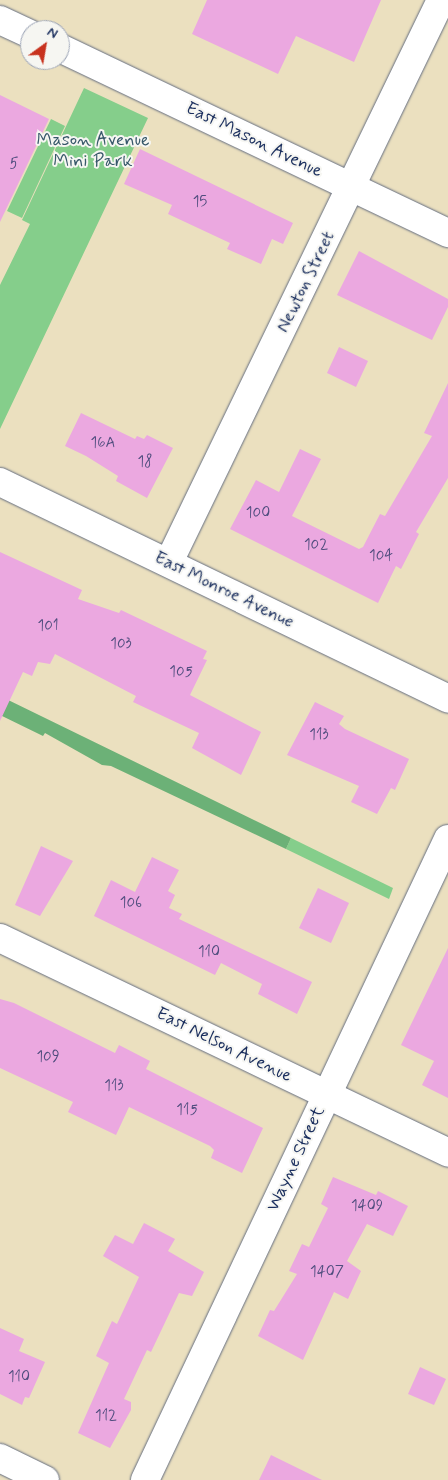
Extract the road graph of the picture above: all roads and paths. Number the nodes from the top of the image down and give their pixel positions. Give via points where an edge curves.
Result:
1 (441, 0) edge
2 (0, 20) edge
3 (20, 29) edge
4 (70, 53) edge
5 (353, 187) junction
6 (448, 233) edge
7 (0, 482) edge
8 (168, 562) junction
9 (448, 699) edge
10 (448, 839) edge
11 (0, 938) edge
12 (327, 1095) junction
13 (448, 1153) edge
14 (0, 1458) edge
15 (45, 1480) edge
16 (145, 1480) edge

1 - 5 street, Newton Street
2 - 3 street
4 - 5 street, East Mason Avenue
5 - 6 street, East Mason Avenue
5 - 8 street, Newton Street
7 - 8 street, East Monroe Avenue
8 - 9 street, East Monroe Avenue
10 - 12 street, Wayne Street
11 - 12 street, East Nelson Avenue
12 - 13 street, East Nelson Avenue
12 - 16 street, Wayne Street
14 - 15 street

